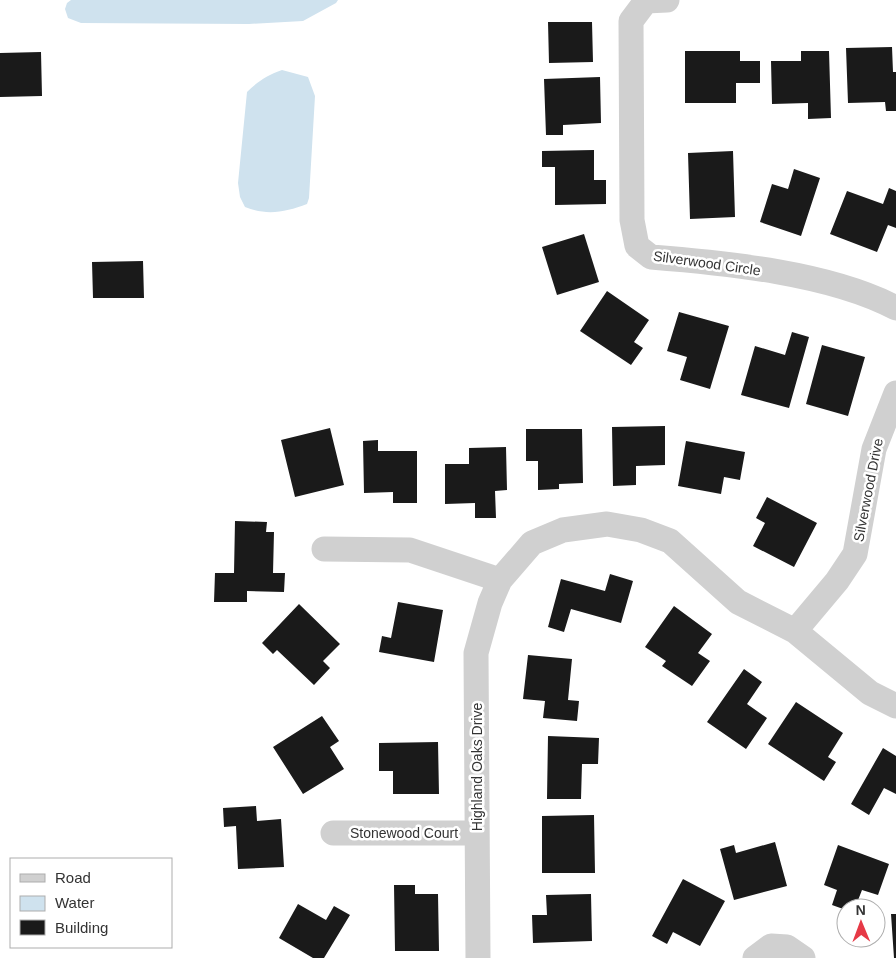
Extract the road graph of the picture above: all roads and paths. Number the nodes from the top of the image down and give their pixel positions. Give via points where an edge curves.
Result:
1 (667, 0) edge
2 (896, 308) edge
3 (896, 393) edge
4 (324, 549) dead end
5 (500, 580) junction
6 (795, 631) junction
7 (896, 706) edge
8 (332, 833) dead end
9 (476, 833) junction
10 (478, 958) edge
11 (755, 958) edge
12 (803, 958) edge

1 - 2 street, Silverwood Circle via 646,1 631,21 632,220 637,246 651,258 764,271 828,283 875,297
3 - 6 street, Silverwood Drive via 874,449 855,554 838,580
4 - 5 street via 410,550
5 - 6 street, Highland Oaks Drive via 532,543 563,530 607,524 641,530 670,541 738,602
5 - 9 street, Highland Oaks Drive via 476,653
6 - 7 street, Highland Oaks Drive via 870,693
8 - 9 street, Stonewood Court
9 - 10 street, Highland Oaks Drive
11 - 12 street via 771,946 787,947

